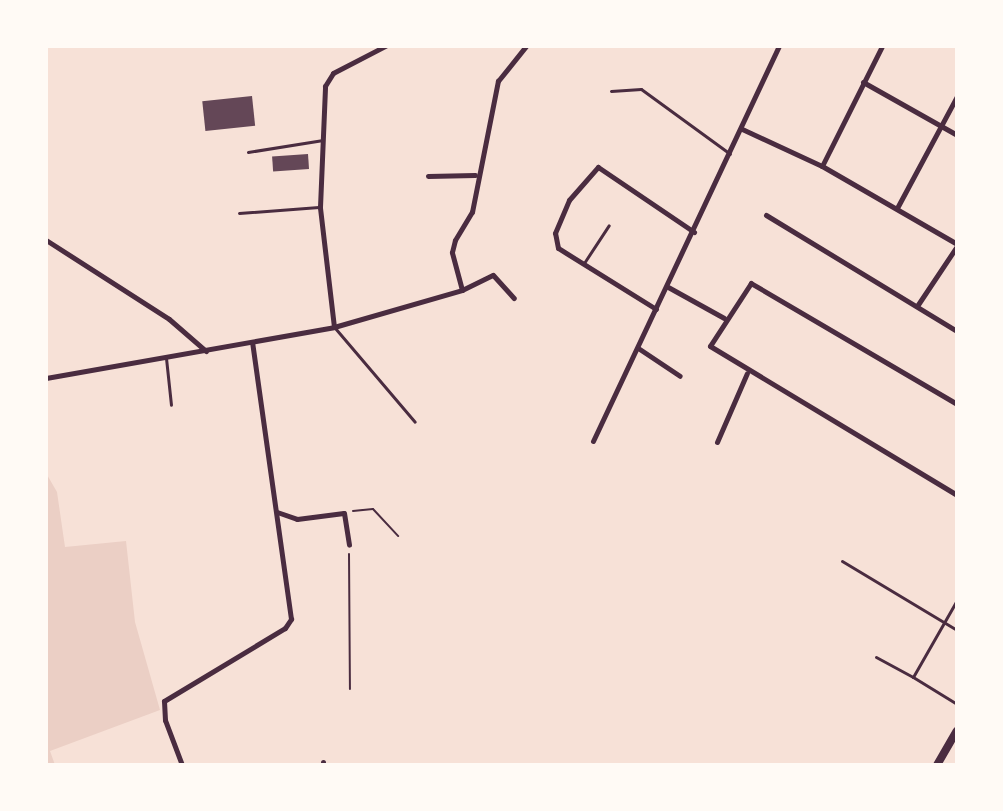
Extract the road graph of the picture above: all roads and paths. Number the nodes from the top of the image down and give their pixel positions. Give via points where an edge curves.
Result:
1 (385, 46) edge
2 (526, 46) edge
3 (779, 46) edge
4 (882, 46) edge
5 (863, 82) junction
6 (611, 91) dead end
7 (957, 96) edge
8 (941, 125) junction
9 (742, 129) junction
10 (957, 135) edge
11 (323, 140) junction
12 (248, 152) dead end
13 (730, 154) junction
14 (822, 166) junction
15 (475, 175) junction
16 (428, 176) dead end
17 (320, 207) junction
18 (897, 208) junction
19 (239, 213) dead end
20 (766, 215) dead end
21 (609, 225) dead end
22 (694, 232) junction
23 (46, 240) edge
24 (957, 245) edge
25 (584, 263) junction
26 (668, 287) junction
27 (462, 290) junction
28 (514, 298) dead end
29 (917, 306) junction
30 (656, 309) junction
31 (724, 318) junction
32 (334, 327) junction
33 (957, 331) edge
34 (252, 343) junction
35 (638, 348) junction
36 (207, 351) junction
37 (166, 358) junction
38 (747, 373) junction
39 (680, 376) dead end
40 (46, 378) edge
41 (957, 404) edge
42 (171, 405) dead end
43 (415, 422) dead end
44 (593, 441) dead end
45 (717, 442) dead end
46 (957, 495) edge
47 (277, 512) junction
48 (344, 513) junction
49 (398, 536) dead end
50 (349, 545) joint
51 (842, 561) dead end
52 (957, 600) edge
53 (944, 622) junction
54 (957, 630) edge
55 (876, 657) dead end
56 (913, 677) junction
57 (350, 689) dead end
58 (957, 704) edge
59 (957, 731) edge
60 (940, 763) edge
61 (182, 765) edge

1 - 11 street via 333,73 325,86
2 - 15 street via 498,81
3 - 9 street
4 - 5 street
5 - 8 street
5 - 14 street
6 - 13 lane via 641,89
7 - 8 street
8 - 10 street
8 - 18 street
9 - 13 street
9 - 14 street
11 - 12 lane
11 - 17 street
13 - 22 street
14 - 18 street
15 - 16 street
15 - 27 street via 472,212 452,252
17 - 19 lane
17 - 32 street
18 - 24 street
20 - 29 street
21 - 25 lane
22 - 25 street via 634,187 593,168 569,200 555,233 558,248
22 - 26 street
23 - 36 street via 169,319
24 - 29 street
25 - 30 street
26 - 30 street
26 - 31 street
27 - 28 street via 493,275
27 - 32 street
29 - 33 street
30 - 35 street
31 - 38 street via 710,346
31 - 41 street via 751,283
32 - 34 street
32 - 43 lane
34 - 36 street
34 - 47 street
35 - 39 street
35 - 44 street
36 - 37 street
37 - 40 street
37 - 42 lane
38 - 45 street
38 - 46 street
47 - 48 street via 297,519
47 - 61 street via 291,619 285,628 164,701 165,720
48 - 49 path via 373,509
48 - 50 street
50 - 57 path
51 - 53 lane
52 - 53 lane
53 - 54 lane
53 - 56 lane
55 - 56 lane
56 - 58 lane
59 - 60 main road

